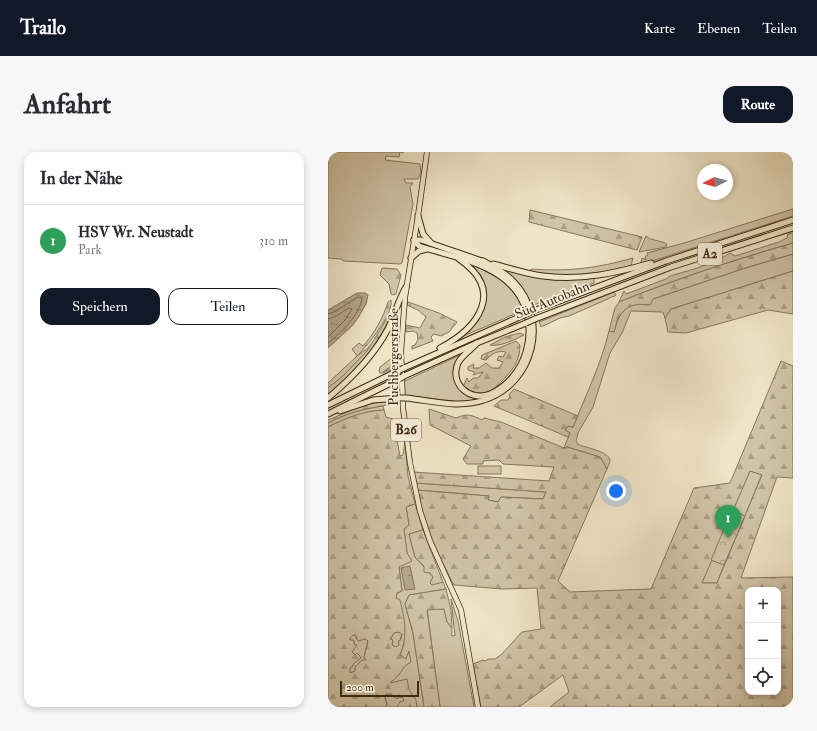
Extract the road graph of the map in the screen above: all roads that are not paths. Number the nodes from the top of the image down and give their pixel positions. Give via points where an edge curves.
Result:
1 (427, 152) edge
2 (418, 216) junction
3 (793, 220) edge
4 (793, 228) edge
5 (414, 240) junction
6 (432, 244) junction
7 (427, 249) junction
8 (455, 256) junction
9 (411, 258) junction
10 (482, 261) junction
11 (630, 272) junction
12 (406, 286) junction
13 (477, 343) junction
14 (434, 354) junction
15 (328, 398) edge
16 (328, 405) edge
17 (330, 413) edge
18 (478, 707) edge

1 - 2 main road, Puchbergerstraße / B26
2 - 5 main road, Puchbergerstraße / B26
2 - 6 highway via 423,234
3 - 11 highway, A2 via 666,261 651,263
4 - 13 highway, Süd Autobahn / A2, bridge via 625,284
5 - 6 highway
5 - 7 highway via 419,246
5 - 9 main road, Puchbergerstraße / B26
6 - 10 highway
7 - 8 highway
7 - 9 highway via 419,251
8 - 13 highway via 484,266 501,276 519,294 528,315 529,338 522,364 502,387 480,396 465,392 459,385 456,373 460,360
8 - 14 highway via 479,277 484,291 483,303 471,325
9 - 12 main road, Puchbergerstraße / B26
10 - 11 highway via 542,276 561,278
10 - 17 highway via 513,280 528,303 532,318 534,335 531,351 520,374 508,387 496,395 474,403 458,404 402,398 373,400
11 - 14 highway, Süd Autobahn, bridge
12 - 15 highway via 393,318 378,344 364,364
12 - 18 main road, Puchbergerstraße / B26 via 401,351 402,389 412,478 420,511 461,610
13 - 17 highway, Süd Autobahn / A2
14 - 16 highway, Süd Autobahn

